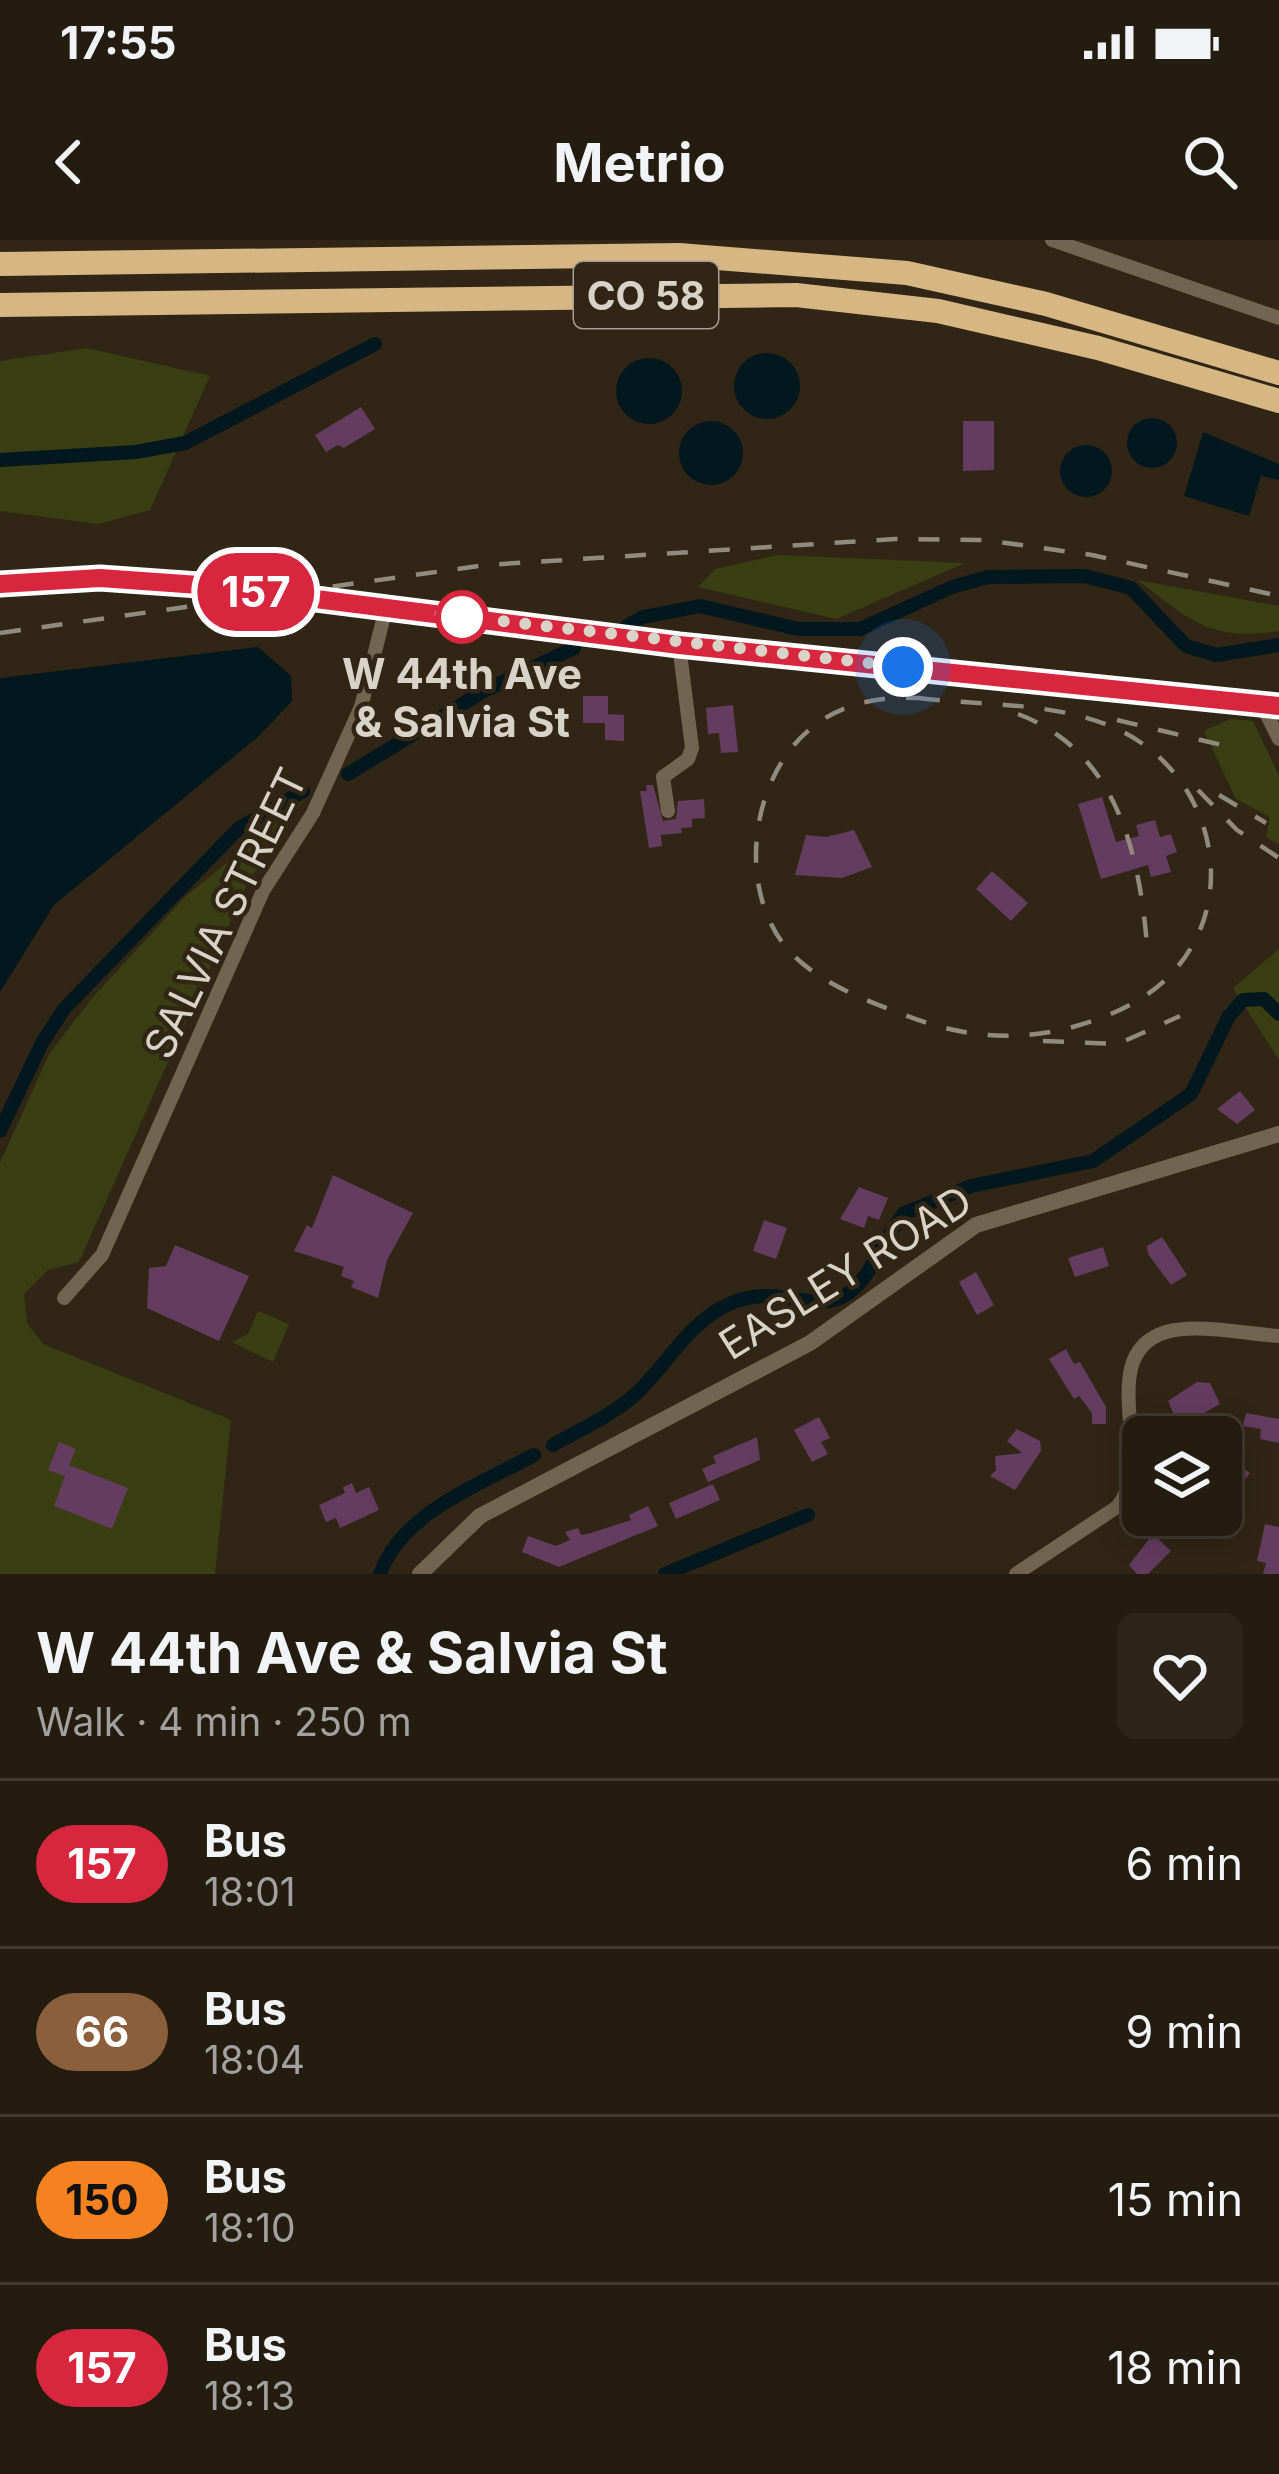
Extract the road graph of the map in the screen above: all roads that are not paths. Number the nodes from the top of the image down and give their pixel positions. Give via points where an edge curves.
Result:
1 (1052, 240) edge
2 (0, 264) edge
3 (0, 305) edge
4 (1279, 318) edge
5 (1279, 373) edge
6 (1279, 401) edge
7 (0, 584) edge
8 (386, 608) junction
9 (679, 645) junction
10 (1270, 706) edge
11 (1279, 739) edge
12 (668, 811) dead end
13 (1279, 1135) edge
14 (64, 1298) dead end
15 (1279, 1336) edge
16 (420, 1574) edge
17 (1016, 1574) edge

1 - 4 street
2 - 5 highway, CO 58 via 679,255 907,273 1046,304
3 - 6 highway, CO 58 via 796,295 938,311
7 - 8 street via 165,582
8 - 9 street
8 - 14 street, SALVIA STREET via 368,688 323,792 268,881 102,1255
9 - 10 street
9 - 12 street via 692,748 663,777
10 - 11 street
13 - 16 street, EASLEY ROAD via 976,1226 810,1343 480,1516
15 - 17 street via 1166,1332 1148,1343 1130,1372 1130,1493

